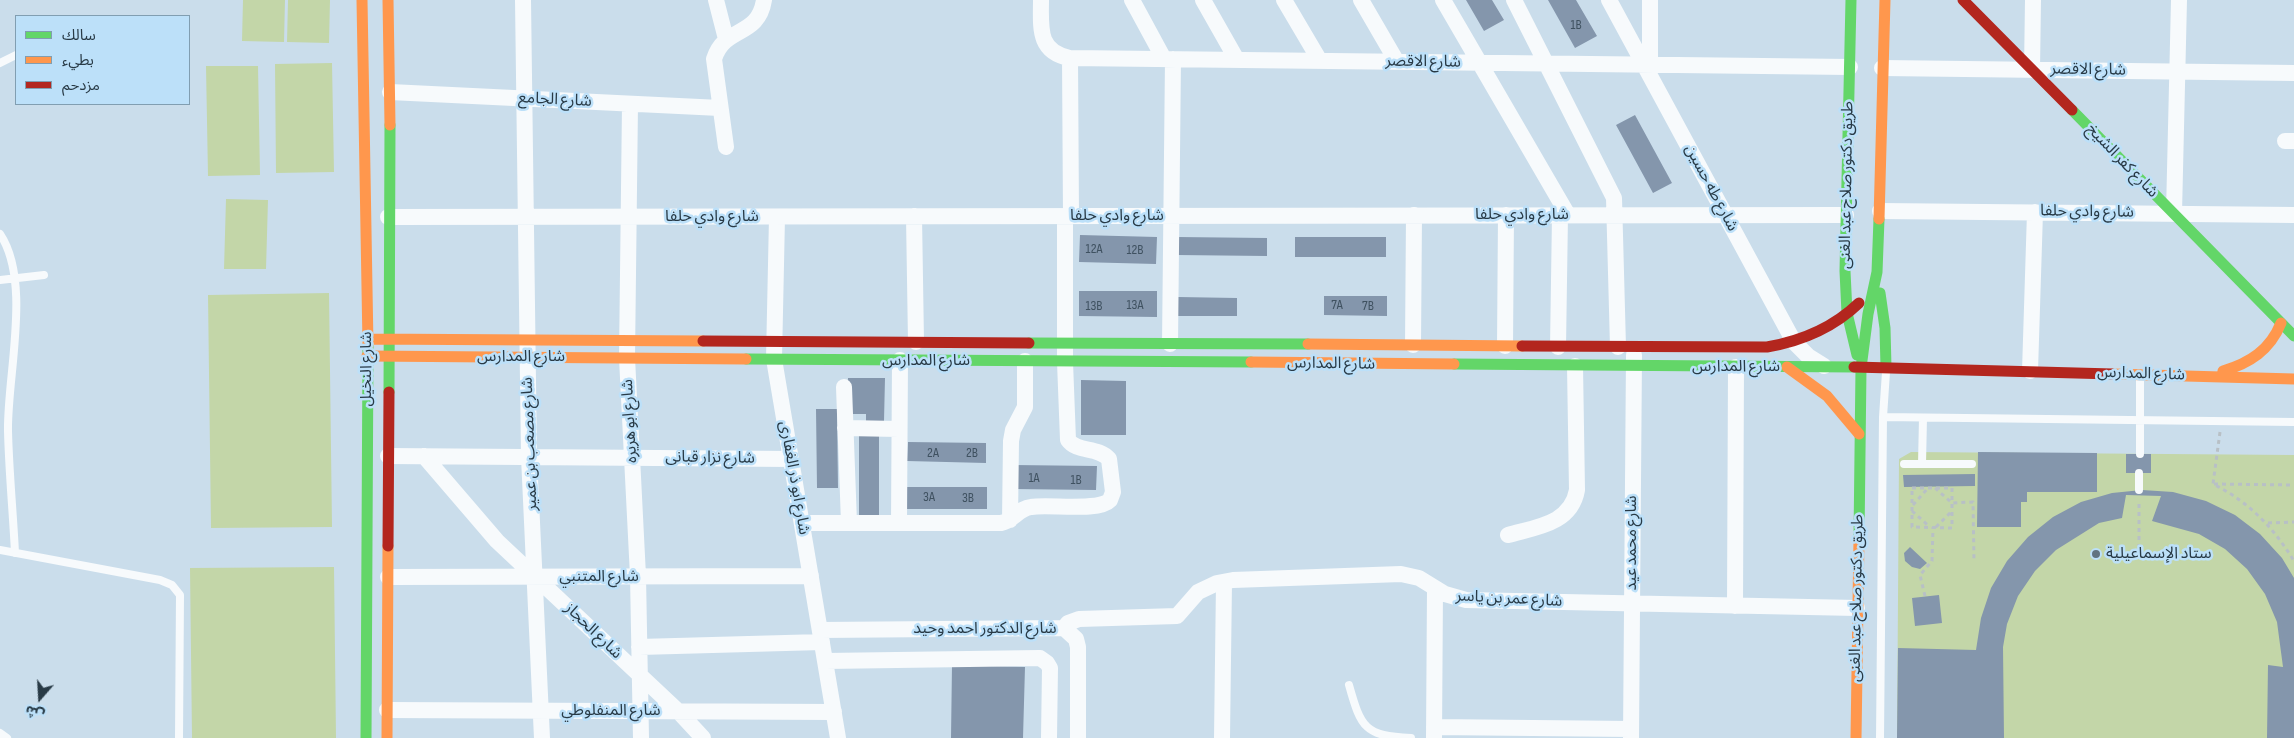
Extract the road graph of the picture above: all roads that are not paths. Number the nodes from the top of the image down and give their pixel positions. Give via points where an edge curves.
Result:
1 (362, 0) edge
2 (388, 0) edge
3 (524, 0) edge
4 (716, 0) edge
5 (764, 0) edge
6 (1041, 0) edge
7 (1132, 0) edge
8 (1203, 0) edge
9 (1284, 0) edge
10 (1361, 0) edge
11 (1443, 0) edge
12 (1514, 0) edge
13 (1609, 0) edge
14 (1650, 0) edge
15 (1851, 0) edge
16 (1885, 0) edge
17 (1963, 0) edge
18 (2034, 0) edge
19 (2179, 0) edge
20 (726, 39) junction
21 (15, 56) edge
22 (1070, 58) junction
23 (1169, 59) junction
24 (1237, 60) junction
25 (1320, 61) junction
26 (1398, 62) junction
27 (0, 63) edge
28 (1481, 63) junction
29 (1547, 64) junction
30 (1647, 65) junction
31 (1850, 67) junction
32 (1882, 68) junction
33 (2032, 70) junction
34 (2178, 72) junction
35 (2294, 73) edge
36 (390, 92) junction
37 (524, 99) junction
38 (630, 104) junction
39 (720, 108) junction
40 (726, 147) dead end
41 (1880, 211) junction
42 (2035, 212) junction
43 (2174, 214) junction
44 (1414, 215) junction
45 (1506, 215) junction
46 (1564, 215) junction
47 (1616, 215) junction
48 (1725, 215) junction
49 (1846, 215) junction
50 (2294, 215) edge
51 (776, 216) junction
52 (914, 216) junction
53 (1068, 216) junction
54 (1171, 216) junction
55 (388, 217) junction
56 (526, 217) junction
57 (629, 217) junction
58 (0, 234) edge
59 (1878, 272) junction
60 (44, 276) dead end
61 (15, 278) junction
62 (0, 280) edge
63 (1847, 314) junction
64 (2280, 323) junction
65 (2294, 336) edge
66 (368, 339) junction
67 (388, 339) junction
68 (526, 340) junction
69 (627, 340) junction
70 (775, 342) junction
71 (916, 342) junction
72 (1794, 342) junction
73 (1065, 343) junction
74 (1170, 344) junction
75 (1413, 346) junction
76 (1505, 346) junction
77 (1558, 347) junction
78 (1626, 347) junction
79 (368, 356) junction
80 (388, 356) junction
81 (526, 357) junction
82 (627, 358) junction
83 (774, 359) junction
84 (900, 360) junction
85 (1024, 361) junction
86 (1065, 362) junction
87 (1575, 366) junction
88 (1634, 367) junction
89 (1736, 367) junction
90 (1787, 367) junction
91 (1825, 367) junction
92 (1886, 367) junction
93 (1861, 368) junction
94 (2030, 371) junction
95 (2140, 374) junction
96 (2202, 376) junction
97 (2294, 379) edge
98 (844, 387) dead end
99 (1883, 418) junction
100 (1924, 418) junction
101 (2140, 420) junction
102 (2294, 422) edge
103 (845, 428) junction
104 (899, 429) junction
105 (1859, 434) junction
106 (2140, 454) dead end
107 (388, 456) junction
108 (424, 456) junction
109 (529, 457) junction
110 (631, 458) junction
111 (791, 459) junction
112 (1904, 464) dead end
113 (1922, 464) junction
114 (1972, 464) dead end
115 (2139, 473) dead end
116 (2139, 493) road end
117 (1010, 520) junction
118 (802, 523) junction
119 (849, 523) junction
120 (899, 523) junction
121 (1508, 535) dead end
122 (0, 550) edge
123 (15, 553) junction
124 (638, 576) junction
125 (811, 576) junction
126 (388, 577) junction
127 (536, 577) junction
128 (1224, 582) junction
129 (1434, 589) junction
130 (1632, 604) junction
131 (1735, 606) junction
132 (1857, 608) junction
133 (1064, 628) junction
134 (821, 636) junction
135 (639, 647) junction
136 (825, 660) junction
137 (640, 676) junction
138 (1349, 686) dead end
139 (387, 710) junction
140 (541, 711) junction
141 (640, 711) junction
142 (678, 711) junction
143 (834, 712) junction
144 (0, 733) edge
145 (1434, 733) edge
146 (1631, 733) edge
147 (7, 738) edge
148 (179, 738) edge
149 (366, 738) edge
150 (387, 738) edge
151 (542, 738) edge
152 (641, 738) edge
153 (703, 738) edge
154 (838, 738) edge
155 (1049, 738) edge
156 (1078, 738) edge
157 (1222, 738) edge
158 (1411, 738) edge
159 (1856, 738) edge
160 (1880, 738) edge

1 - 66 main road, شارع النخيل
2 - 36 main road, شارع النخيل
3 - 37 street, شارع مصعب بن عمير
4 - 20 street
5 - 20 street via 754,23
6 - 22 street, شارع الاقصر via 1041,30 1045,43 1056,54
7 - 23 street
8 - 24 street
9 - 25 street
10 - 26 street
11 - 28 street
12 - 29 street, شارع محمد عيد
13 - 30 street, شارع طه حسين
14 - 30 street
15 - 31 main road, طريق دكتور صلاح عبد الغنى
16 - 32 main road, طريق دكتور صلاح عبد الغنى
17 - 33 main road, شارع كفر الشيخ
18 - 33 street
19 - 34 street
20 - 39 street via 714,59
21 - 27 lane
22 - 23 street, شارع الاقصر
22 - 53 street
23 - 24 street, شارع الاقصر
23 - 54 street
24 - 25 street, شارع الاقصر
25 - 26 street, شارع الاقصر
26 - 28 street, شارع الاقصر
28 - 29 street, شارع الاقصر
28 - 46 street
29 - 30 street, شارع الاقصر
29 - 47 street, شارع محمد عيد via 1612,193
30 - 31 street, شارع الاقصر
30 - 48 street, شارع طه حسين
31 - 49 main road, طريق دكتور صلاح عبد الغنى
32 - 33 street, شارع الاقصر
32 - 41 main road, طريق دكتور صلاح عبد الغنى
33 - 34 street, شارع الاقصر
33 - 43 main road, شارع كفر الشيخ
34 - 35 street, شارع الاقصر
34 - 43 street
36 - 37 street, شارع الجامع
36 - 55 main road, شارع النخيل
37 - 38 street, شارع الجامع
37 - 56 street, شارع مصعب بن عمير
38 - 39 street, شارع الجامع
38 - 57 street, شارع ابو هريره
39 - 40 street
41 - 42 street, شارع وادي حلفا
41 - 59 main road, طريق دكتور صلاح عبد الغنى
42 - 43 street, شارع وادي حلفا
42 - 94 street
43 - 50 street, شارع وادي حلفا
43 - 64 main road, شارع كفر الشيخ
44 - 45 street, شارع وادي حلفا
44 - 54 street, شارع وادي حلفا
44 - 75 street
45 - 46 street, شارع وادي حلفا
45 - 76 street
46 - 47 street, شارع وادي حلفا
46 - 77 street
47 - 48 street, شارع وادي حلفا
47 - 78 street, شارع محمد عيد
48 - 49 street, شارع وادي حلفا
48 - 72 street, شارع طه حسين
49 - 63 main road, طريق دكتور صلاح عبد الغنى
51 - 52 street, شارع وادي حلفا
51 - 57 street, شارع وادي حلفا
51 - 70 street, شارع ابو ذر الغفارى
52 - 53 street, شارع وادي حلفا
52 - 71 street
53 - 54 street, شارع وادي حلفا
53 - 73 street
54 - 74 street
55 - 56 street, شارع وادي حلفا
55 - 67 main road, شارع النخيل
56 - 57 street, شارع وادي حلفا
56 - 68 street, شارع مصعب بن عمير
57 - 69 street, شارع ابو هريره
58 - 61 lane via 8,246
59 - 63 main road, شارع المدارس via 1866,294
59 - 92 main road
59 - 93 main road, طريق دكتور صلاح عبد الغنى via 1868,314
60 - 61 lane
61 - 62 lane
61 - 123 lane via 8,430
63 - 72 main road, شارع المدارس
63 - 93 main road, طريق دكتور صلاح عبد الغنى
64 - 65 main road
64 - 96 main road via 2272,342 2255,359
66 - 67 main road, شارع المدارس
66 - 79 main road, شارع النخيل
67 - 68 main road, شارع المدارس
67 - 80 main road, شارع النخيل
68 - 69 main road, شارع المدارس
68 - 81 street, شارع مصعب بن عمير
69 - 70 main road, شارع المدارس
69 - 82 street, شارع ابو هريره
70 - 71 main road, شارع المدارس
70 - 83 street, شارع ابو ذر الغفارى
71 - 73 main road, شارع المدارس
72 - 78 main road, شارع المدارس via 1767,347
72 - 91 street, شارع طه حسين
73 - 74 main road, شارع المدارس
73 - 86 street
74 - 75 main road, شارع المدارس
75 - 76 main road, شارع المدارس
76 - 77 main road, شارع المدارس
77 - 78 main road, شارع المدارس
78 - 88 street, شارع محمد عيد
79 - 80 main road, شارع المدارس
79 - 149 main road, شارع النخيل
80 - 81 main road, شارع المدارس
80 - 107 main road, شارع النخيل
81 - 82 main road, شارع المدارس
81 - 109 street, شارع مصعب بن عمير
82 - 83 main road, شارع المدارس
82 - 110 street, شارع ابو هريره
83 - 84 main road, شارع المدارس
83 - 111 street, شارع ابو ذر الغفارى
84 - 85 main road, شارع المدارس
84 - 104 street
85 - 86 main road, شارع المدارس
85 - 117 street via 1025,407 1011,440
86 - 87 main road, شارع المدارس
86 - 117 street via 1068,440 1073,446 1102,452 1109,459 1112,496 1108,503 1100,506 1028,507
87 - 88 main road, شارع المدارس
87 - 121 street via 1577,490 1573,505 1556,521
88 - 89 main road, شارع المدارس
88 - 130 street, شارع محمد عيد
89 - 90 main road, شارع المدارس
89 - 131 street
90 - 91 main road, شارع المدارس
90 - 105 main road via 1828,396
91 - 93 main road, شارع المدارس
92 - 93 main road, شارع المدارس
92 - 94 main road, شارع المدارس
92 - 99 lane
93 - 105 main road, طريق دكتور صلاح عبد الغنى
94 - 95 main road, شارع المدارس
95 - 96 main road, شارع المدارس
95 - 101 lane
96 - 97 main road, شارع المدارس
98 - 103 street
99 - 100 lane
99 - 160 lane
100 - 101 lane
100 - 113 lane
101 - 102 lane
101 - 106 lane
103 - 104 street
103 - 119 street
104 - 120 street
105 - 132 main road, طريق دكتور صلاح عبد الغنى
107 - 108 street, شارع نزار قبانى
107 - 126 main road, شارع النخيل
108 - 109 street, شارع نزار قبانى
108 - 127 street, شارع الحجاز via 497,541
109 - 110 street, شارع نزار قبانى
109 - 127 street, شارع مصعب بن عمير
110 - 111 street, شارع نزار قبانى
110 - 124 street, شارع ابو هريره
111 - 118 street, شارع ابو ذر الغفارى
112 - 113 lane
113 - 114 lane
115 - 116 lane
117 - 120 street via 997,523
118 - 119 street
118 - 125 street, شارع ابو ذر الغفارى
119 - 120 street
122 - 123 lane
123 - 148 lane via 160,580 172,585 180,595
124 - 125 street, شارع المتنبي
124 - 127 street, شارع المتنبي
124 - 135 street, شارع ابو هريره
125 - 134 street, شارع ابو ذر الغفارى
126 - 127 street, شارع المتنبي
126 - 139 main road, شارع النخيل
127 - 137 street, شارع الحجاز
127 - 140 street, شارع مصعب بن عمير
128 - 129 street, شارع عمر بن ياسر via 1401,574 1419,578
128 - 133 street, شارع عمر بن ياسر via 1198,592 1177,616 1079,618
128 - 157 street
129 - 130 street, شارع عمر بن ياسر via 1466,600
129 - 145 street
130 - 131 street, شارع عمر بن ياسر
130 - 146 street, شارع محمد عيد
131 - 132 street, شارع عمر بن ياسر
132 - 159 main road, طريق دكتور صلاح عبد الغنى
133 - 134 street, شارع الدكتور احمد وحيد
133 - 156 street, شارع الدكتور احمد وحيد via 1076,639 1078,647
134 - 135 street, شارع الدكتور احمد وحيد
134 - 136 street, شارع ابو ذر الغفارى
135 - 137 street, شارع ابو هريره
136 - 143 street, شارع ابو ذر الغفارى
136 - 155 street, شارع الدكتور احمد وحيد via 1040,658 1050,668
137 - 141 street, شارع ابو هريره
137 - 142 street, شارع الحجاز
138 - 158 lane via 1358,716 1365,726 1384,737
139 - 140 street, شارع المنفلوطي
139 - 150 main road, شارع النخيل
140 - 141 street, شارع المنفلوطي
140 - 151 street, شارع مصعب بن عمير
141 - 142 street, شارع المنفلوطي
141 - 152 street, شارع ابو هريره
142 - 143 street, شارع المنفلوطي
142 - 153 street, شارع الحجاز
143 - 154 street, شارع ابو ذر الغفارى
144 - 147 lane
145 - 146 street

